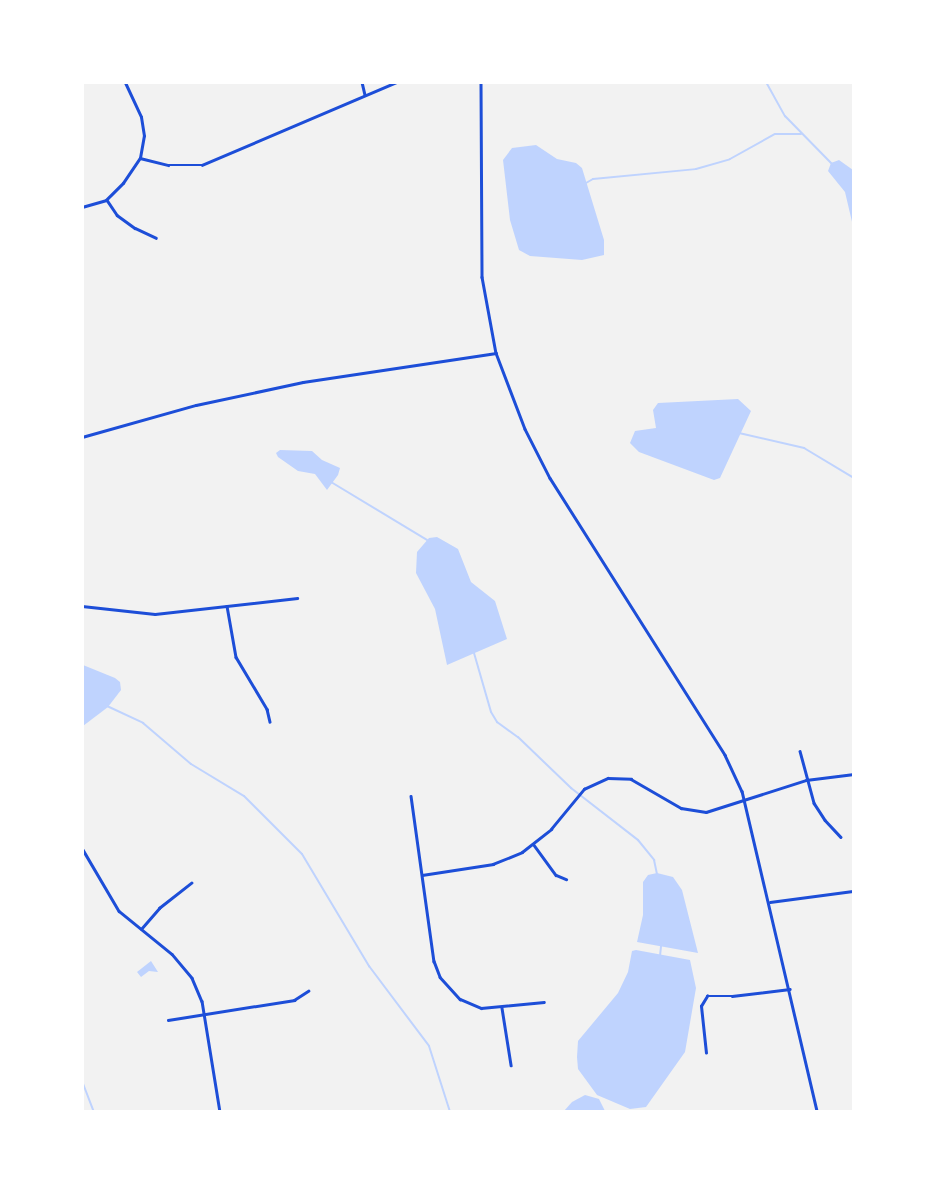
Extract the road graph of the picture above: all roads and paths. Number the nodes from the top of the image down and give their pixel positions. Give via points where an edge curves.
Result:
1 (125, 82) edge
2 (362, 82) edge
3 (396, 82) edge
4 (481, 82) edge
5 (365, 95) junction
6 (140, 158) junction
7 (106, 200) junction
8 (82, 207) edge
9 (156, 238) dead end
10 (496, 353) junction
11 (82, 437) edge
12 (298, 598) dead end
13 (82, 606) edge
14 (227, 606) junction
15 (270, 722) dead end
16 (800, 751) dead end
17 (854, 774) edge
18 (806, 780) junction
19 (411, 796) dead end
20 (746, 800) junction
21 (841, 837) dead end
22 (534, 845) junction
23 (82, 848) edge
24 (422, 875) junction
25 (566, 879) dead end
26 (191, 883) dead end
27 (854, 891) edge
28 (770, 902) junction
29 (141, 929) junction
30 (790, 989) junction
31 (308, 991) dead end
32 (544, 1002) dead end
33 (502, 1008) junction
34 (205, 1014) junction
35 (168, 1020) dead end
36 (706, 1053) dead end
37 (511, 1065) dead end
38 (220, 1112) edge
39 (817, 1112) edge

1 - 6 street via 141,118 144,136
2 - 5 street
3 - 5 street
4 - 10 street via 481,260
5 - 6 street via 202,165 187,167
6 - 7 street via 123,183
7 - 8 street
7 - 9 street via 117,215
10 - 11 street via 303,382 178,410
10 - 20 street via 525,429 550,478 720,747
12 - 14 street
13 - 14 street via 144,614
14 - 15 street via 236,657 267,710
16 - 18 street
17 - 18 street
18 - 20 street
18 - 21 street via 814,803
19 - 24 street
20 - 22 street via 716,810 690,811 638,782 608,778 584,789
20 - 28 street
22 - 24 street via 493,864
22 - 25 street via 556,876
23 - 29 street via 114,904
24 - 33 street via 434,961 440,977 454,994 468,1003 481,1008
26 - 29 street via 159,908
27 - 28 street
28 - 30 street
29 - 34 street via 186,969
30 - 36 street via 707,996 701,1006
30 - 39 street
31 - 34 street via 294,1000
32 - 33 street
33 - 37 street
34 - 35 street
34 - 38 street

